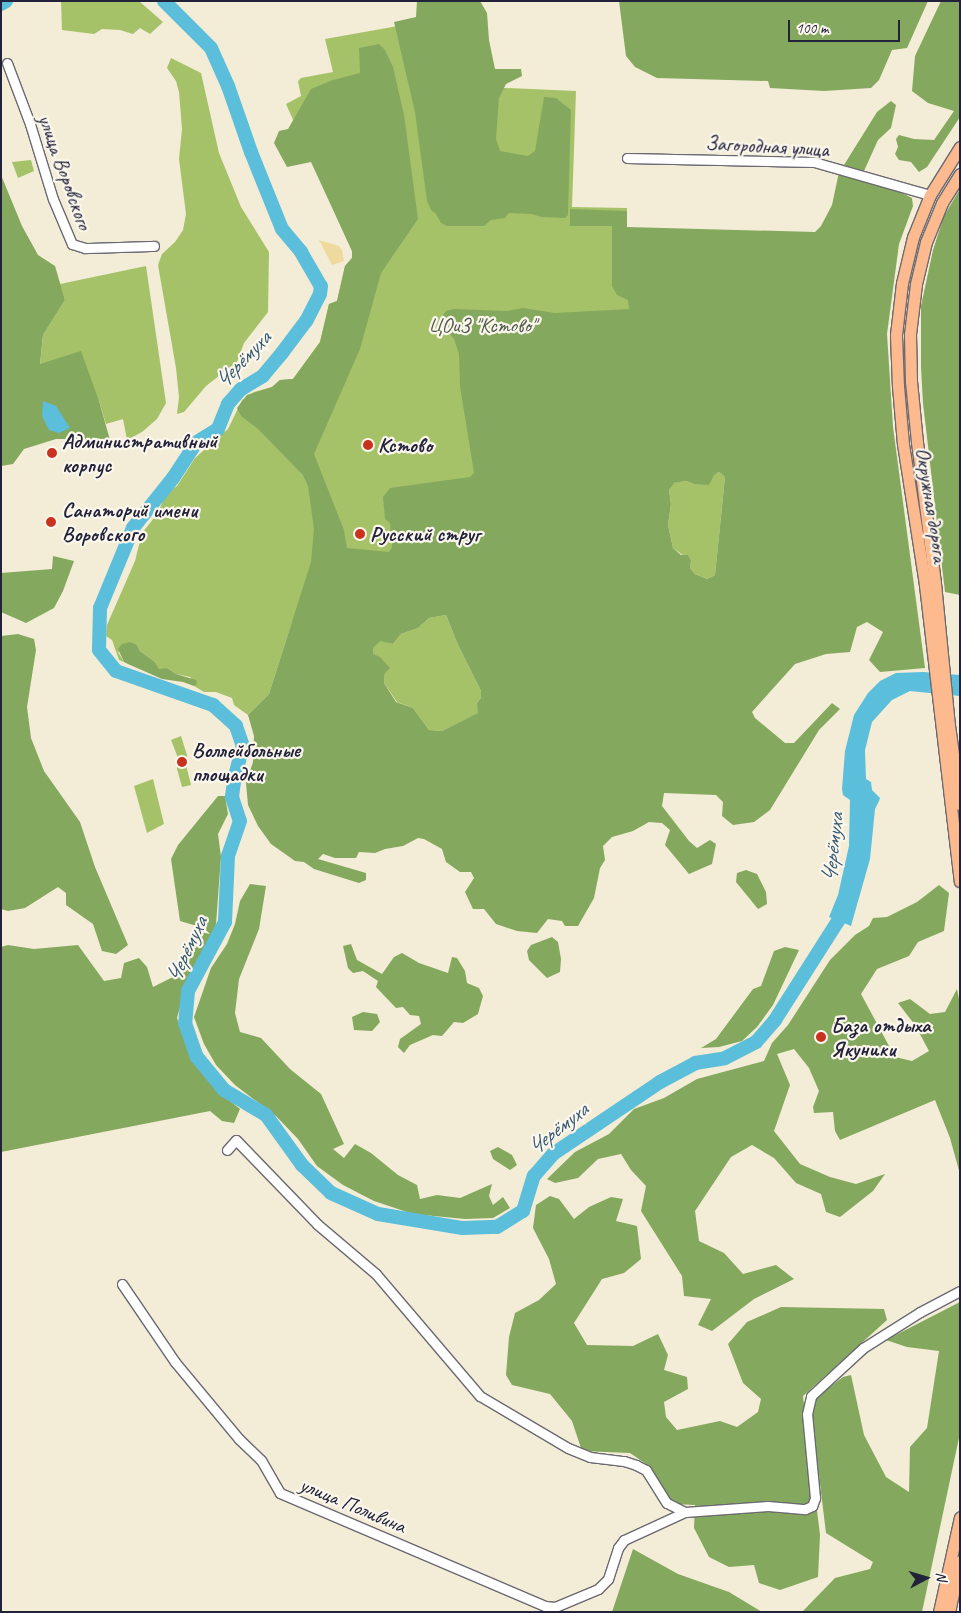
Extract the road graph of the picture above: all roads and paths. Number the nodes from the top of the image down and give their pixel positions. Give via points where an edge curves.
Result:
1 (7, 63) dead end
2 (960, 147) edge
3 (627, 158) dead end
4 (960, 174) edge
5 (930, 195) junction
6 (154, 246) dead end
7 (936, 639) junction
8 (944, 726) junction
9 (960, 804) edge
10 (960, 881) edge
11 (226, 1150) dead end
12 (122, 1284) dead end
13 (960, 1291) edge
14 (685, 1512) junction
15 (960, 1517) edge
16 (960, 1561) edge
17 (939, 1612) edge
18 (949, 1612) edge

1 - 6 street, улица Воровского via 53,199 72,244 85,248
2 - 5 main road, Окружная дорога
3 - 5 street, Загородная улица via 814,162
4 - 7 main road, Окружная дорога via 942,203 926,242 916,284 910,334 911,381
5 - 7 main road, Окружная дорога via 911,244 896,334 903,444
7 - 8 main road, Окружная дорога
8 - 9 main road, Окружная дорога
8 - 10 main road, Окружная дорога
11 - 14 street via 236,1140 317,1224 376,1274 480,1396 568,1448 590,1457 624,1460 646,1470 667,1504
12 - 14 street, улица Поливина via 175,1362 239,1439 261,1460 280,1493 545,1606 555,1607 598,1588 608,1578 624,1540
13 - 14 street via 863,1348 811,1396 807,1414 815,1498 812,1506
15 - 17 main road
16 - 18 main road

